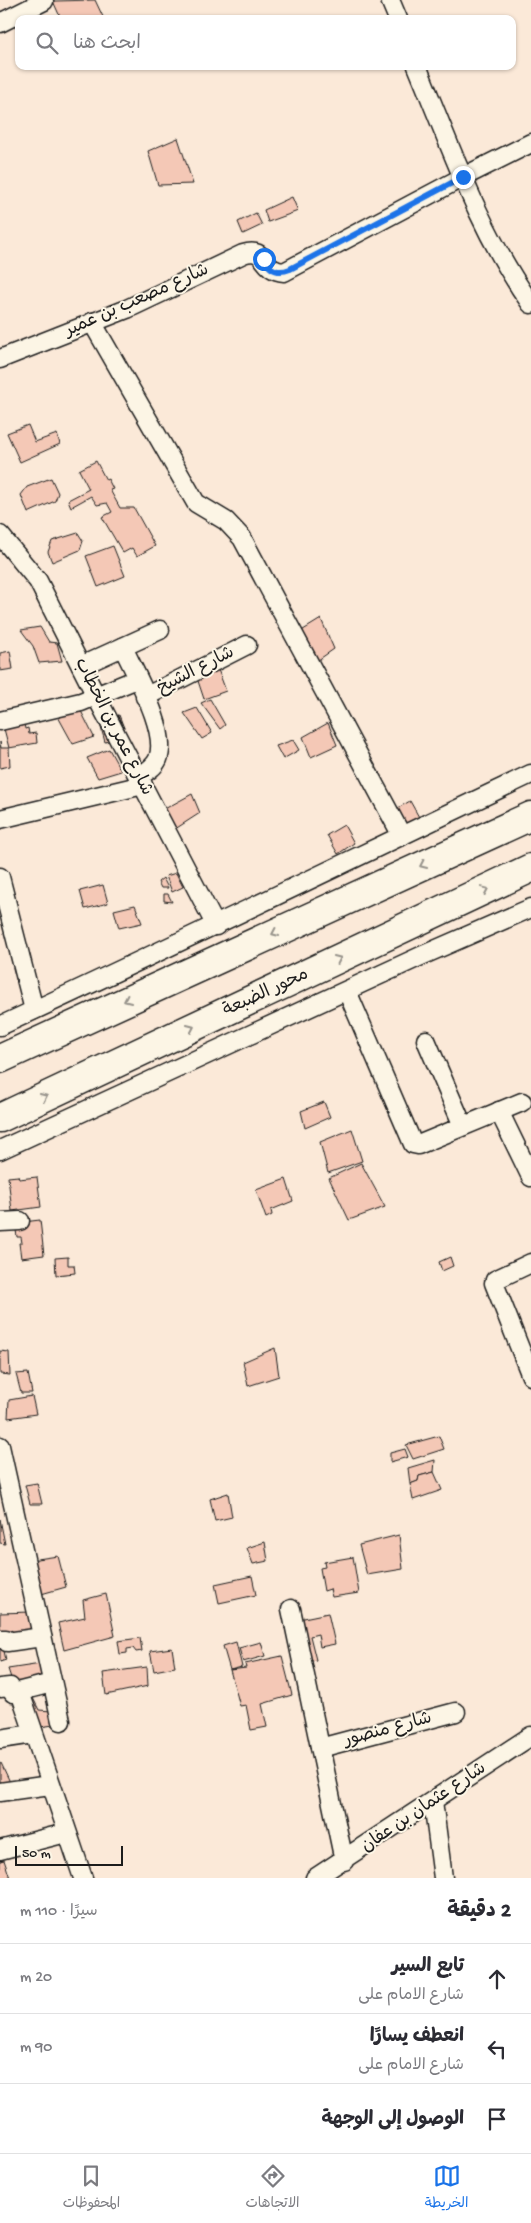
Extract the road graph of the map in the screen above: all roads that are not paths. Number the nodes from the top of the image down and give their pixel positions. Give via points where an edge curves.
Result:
1 (390, 0) edge
2 (44, 1) edge
3 (16, 15) edge
4 (396, 15) edge
5 (15, 16) edge
6 (0, 23) edge
7 (420, 70) edge
8 (531, 144) edge
9 (463, 177) junction
10 (531, 304) edge
11 (92, 322) junction
12 (0, 359) edge
13 (0, 535) edge
14 (160, 630) dead end
15 (247, 645) dead end
16 (123, 647) junction
17 (81, 666) junction
18 (137, 680) junction
19 (96, 696) junction
20 (145, 697) junction
21 (0, 721) edge
22 (531, 774) edge
23 (140, 781) junction
24 (531, 816) edge
25 (0, 819) edge
26 (402, 836) junction
27 (531, 868) edge
28 (0, 878) edge
29 (531, 908) edge
30 (216, 926) junction
31 (347, 991) junction
32 (34, 1010) junction
33 (0, 1026) edge
34 (426, 1040) dead end
35 (0, 1059) edge
36 (522, 1102) dead end
37 (499, 1111) junction
38 (0, 1118) edge
39 (463, 1126) junction
40 (0, 1150) edge
41 (531, 1178) edge
42 (20, 1221) dead end
43 (0, 1222) edge
44 (531, 1264) edge
45 (531, 1376) edge
46 (0, 1446) edge
47 (291, 1610) dead end
48 (42, 1637) junction
49 (0, 1639) edge
50 (52, 1683) junction
51 (0, 1688) edge
52 (20, 1692) junction
53 (456, 1712) dead end
54 (61, 1721) dead end
55 (34, 1734) junction
56 (531, 1736) edge
57 (0, 1739) edge
58 (320, 1748) junction
59 (50, 1785) junction
60 (0, 1792) edge
61 (434, 1801) junction
62 (66, 1833) junction
63 (0, 1850) edge
64 (344, 1861) junction
65 (83, 1878) edge
66 (315, 1878) edge
67 (443, 1878) edge

1 - 4 street
2 - 3 street
5 - 6 street
7 - 9 street
8 - 9 street
9 - 10 street via 477,214
9 - 11 street, شارع مصعب بن عمير via 284,272 275,271 254,252 243,254 127,309
11 - 12 street, شارع مصعب بن عمير
11 - 26 street via 196,503 226,521 242,538
13 - 17 street, شارع عمر بن الخطاب via 38,581
14 - 16 street
15 - 20 street, شارع الشيخ
16 - 17 street
16 - 18 street
17 - 19 street, شارع عمر بن الخطاب
18 - 19 street
18 - 20 street
19 - 21 street
19 - 23 street, شارع عمر بن الخطاب
20 - 23 street via 158,729 160,750 152,768
22 - 26 street
23 - 25 street
23 - 30 street, شارع عمر بن الخطاب
24 -> 35 highway
26 - 30 street
38 -> 27 highway, محور الضبعة
28 - 32 street
29 - 31 street
30 - 32 street
31 - 39 street via 412,1142 418,1145
31 - 40 street
32 - 33 street
34 - 39 street
36 - 37 street
37 - 39 street
37 - 41 street
42 - 43 street
44 - 45 street via 494,1283
46 - 48 street
47 - 58 street
48 - 49 street via 8,1642
48 - 50 street
50 - 52 street
50 - 54 street
51 - 52 street via 10,1687 13,1693
52 - 55 street
53 - 58 street, شارع منصور
55 - 57 street
55 - 59 street
56 - 61 street, شارع عثمان بن عفان
58 - 64 street
59 - 60 street
59 - 62 street
61 - 64 street, شارع عثمان بن عفان
61 - 67 street
62 - 63 street
62 - 65 street
64 - 66 street, شارع عثمان بن عفان

